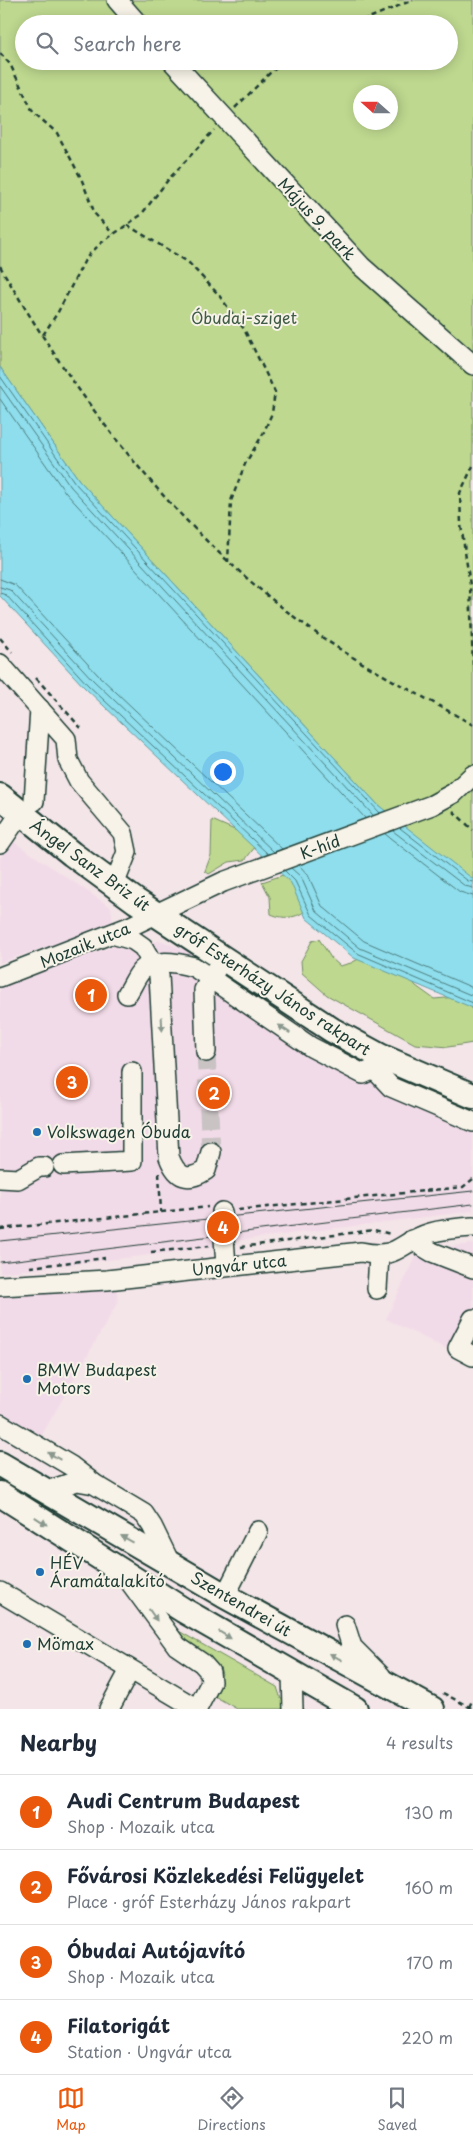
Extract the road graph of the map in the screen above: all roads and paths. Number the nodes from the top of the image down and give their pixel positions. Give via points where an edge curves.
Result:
1 (117, 0) edge
2 (413, 0) edge
3 (130, 15) edge
4 (376, 15) edge
5 (0, 53) edge
6 (180, 70) edge
7 (275, 70) edge
8 (224, 119) junction
9 (127, 225) junction
10 (113, 234) junction
11 (0, 266) edge
12 (42, 335) junction
13 (473, 365) edge
14 (473, 466) edge
15 (228, 562) junction
16 (0, 638) edge
17 (6, 658) edge
18 (473, 668) edge
19 (31, 673) dead end
20 (40, 709) junction
21 (473, 725) edge
22 (81, 728) dead end
23 (473, 775) edge
24 (0, 796) edge
25 (442, 800) junction
26 (27, 807) junction
27 (473, 830) edge
28 (0, 843) edge
29 (223, 882) joint
30 (114, 885) junction
31 (157, 914) junction
32 (112, 934) junction
33 (224, 958) junction
34 (154, 964) junction
35 (0, 977) edge
36 (210, 978) junction
37 (128, 994) dead end
38 (206, 1052) tunnel mouth
39 (377, 1063) junction
40 (132, 1072) dead end
41 (473, 1096) edge
42 (473, 1122) edge
43 (211, 1152) tunnel mouth
44 (63, 1165) dead end
45 (44, 1167) dead end
46 (0, 1178) edge
47 (473, 1179) edge
48 (222, 1212) junction
49 (473, 1227) edge
50 (0, 1229) edge
51 (412, 1240) junction
52 (151, 1252) dead end
53 (226, 1252) junction
54 (380, 1256) junction
55 (106, 1258) dead end
56 (29, 1267) dead end
57 (473, 1268) edge
58 (0, 1286) edge
59 (377, 1289) dead end
60 (473, 1319) edge
61 (473, 1356) edge
62 (0, 1424) edge
63 (0, 1464) edge
64 (94, 1484) junction
65 (44, 1492) junction
66 (0, 1494) edge
67 (258, 1531) dead end
68 (170, 1563) junction
69 (125, 1575) junction
70 (0, 1592) edge
71 (225, 1596) junction
72 (345, 1625) dead end
73 (130, 1670) junction
74 (292, 1674) junction
75 (394, 1689) junction
76 (473, 1699) edge
77 (469, 1707) dead end
78 (109, 1709) edge
79 (197, 1709) edge
80 (293, 1709) edge
81 (355, 1709) edge
82 (432, 1709) edge

1 - 3 street
2 - 4 path
5 - 10 path via 10,64 33,112 58,133 95,214
6 - 8 street, Május 9. park
7 - 8 path
8 - 9 path via 141,215
8 - 13 street, Május 9. park via 361,266
9 - 10 path
9 - 15 path via 188,262 218,294 244,329 275,392 272,413 245,464 231,501
10 - 12 path via 86,258
11 - 12 path
12 - 15 path via 105,426 160,494
14 - 18 path via 460,493 470,585
15 - 21 path via 268,597 330,642
16 - 17 path
17 - 20 street
19 - 22 path
20 - 26 street
20 - 30 street via 66,739 68,760 79,781 126,841 127,852
23 - 25 street, K-híd
24 - 26 main road, Ángel Sanz Briz út
25 - 27 path
25 - 29 street, K-híd
26 - 28 street
26 - 30 main road, Ángel Sanz Briz út
29 - 31 street, Mozaik utca
30 - 31 main road, Ángel Sanz Briz út
31 - 32 street, Mozaik utca
31 - 33 main road, gróf Esterházy János rakpart
32 - 34 street via 144,947
32 - 35 street, Mozaik utca
33 - 36 street
33 - 39 main road, gróf Esterházy János rakpart
34 - 36 street via 194,967
34 - 37 street via 141,971
34 -> 43 street via 159,975 169,1158 174,1169 183,1176 196,1176 206,1170
36 - 38 street via 204,990
39 -> 36 street via 363,1074 325,1055
39 - 41 main road, gróf Esterházy János rakpart
39 - 42 street via 392,1087
40 - 44 street via 132,1161
45 - 46 street via 18,1179
47 - 48 path via 463,1186
48 - 50 path via 221,1207 199,1208
48 - 53 street
49 - 51 street via 431,1233
51 - 53 path via 374,1230
51 - 54 street via 392,1253
51 - 57 street via 432,1252
52 - 53 path
53 - 54 street, Ungvár utca via 361,1252
53 - 58 street, Ungvár utca via 107,1280
54 - 59 street
55 - 56 path
60 - 61 street via 458,1348
64 -> 62 street via 71,1466
63 - 65 main road, Szentendrei út
64 - 65 street via 77,1481
64 - 68 street via 144,1514
68 -> 65 main road, Szentendrei út
66 -> 69 main road
67 - 71 street
68 - 71 main road, Szentendrei út
69 -> 74 main road
69 -> 79 street via 177,1646 210,1672 211,1682
70 - 73 street
75 -> 71 main road, Szentendrei út
72 - 75 street via 352,1647
73 - 78 street
73 - 79 street
74 - 80 street
74 - 81 main road
75 - 82 main road, Szentendrei út
76 - 77 path

